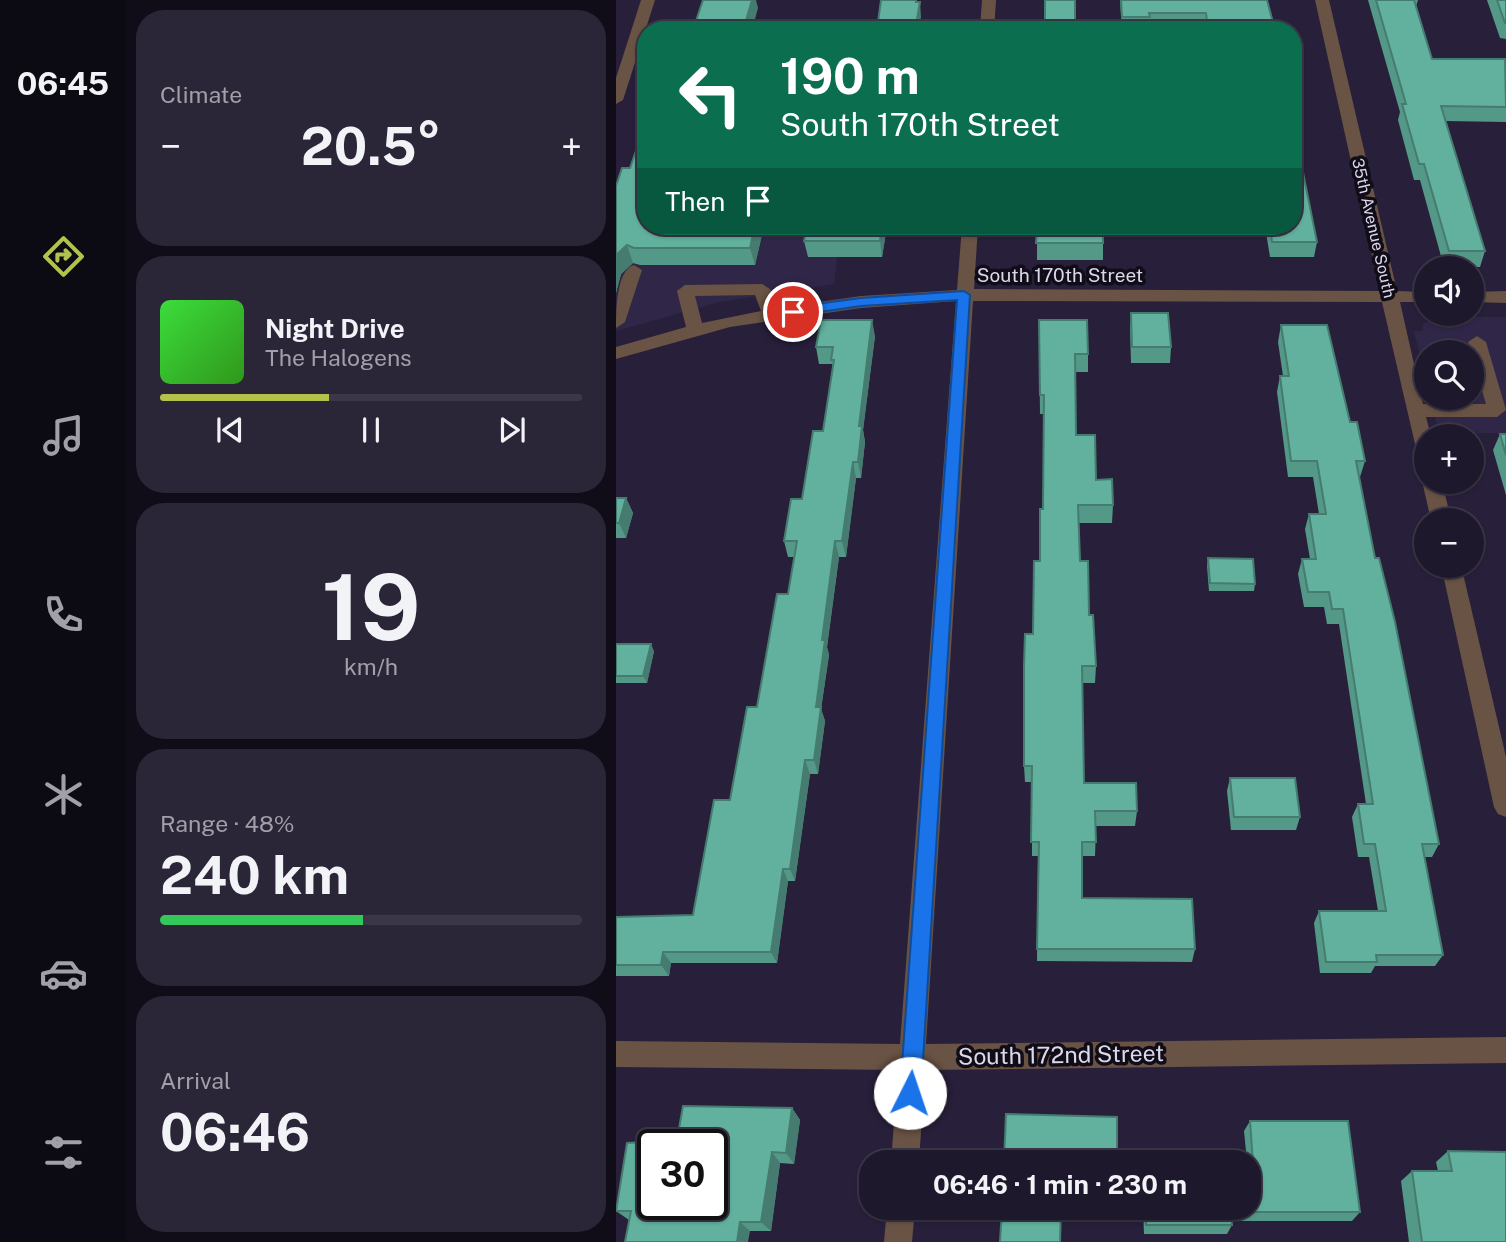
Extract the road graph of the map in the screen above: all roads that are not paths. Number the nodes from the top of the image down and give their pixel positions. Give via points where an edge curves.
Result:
1 (648, 0) edge
2 (989, 0) edge
3 (1322, 0) edge
4 (641, 21) edge
5 (988, 21) edge
6 (637, 34) edge
7 (616, 100) edge
8 (969, 235) edge
9 (634, 270) dead end
10 (964, 295) junction
11 (1390, 297) junction
12 (1414, 297) edge
13 (1484, 297) edge
14 (1506, 297) edge
15 (771, 315) junction
16 (616, 322) edge
17 (696, 331) junction
18 (616, 353) edge
19 (1484, 366) edge
20 (1416, 411) junction
21 (1419, 424) edge
22 (1454, 578) edge
23 (1506, 807) edge
24 (1506, 1050) edge
25 (616, 1054) edge
26 (913, 1057) junction
27 (906, 1150) edge
28 (900, 1220) edge
29 (898, 1242) edge

1 - 4 street
2 - 5 street
3 - 11 street, 35th Avenue South
6 - 7 street
8 - 10 street
9 - 16 street
10 - 11 street, South 170th Street
10 - 15 street, South 170th Street via 861,302
10 - 26 street
11 - 12 street, South 170th Street
11 - 20 street, 35th Avenue South
13 - 14 street
15 - 17 street, South 170th Street
15 - 17 street via 762,289 685,291
17 - 18 street, South 170th Street
19 - 20 street via 1497,410
20 - 21 street, 35th Avenue South
22 - 23 street
24 - 26 street, South 172nd Street
25 - 26 street, South 172nd Street
26 - 27 street
28 - 29 street

